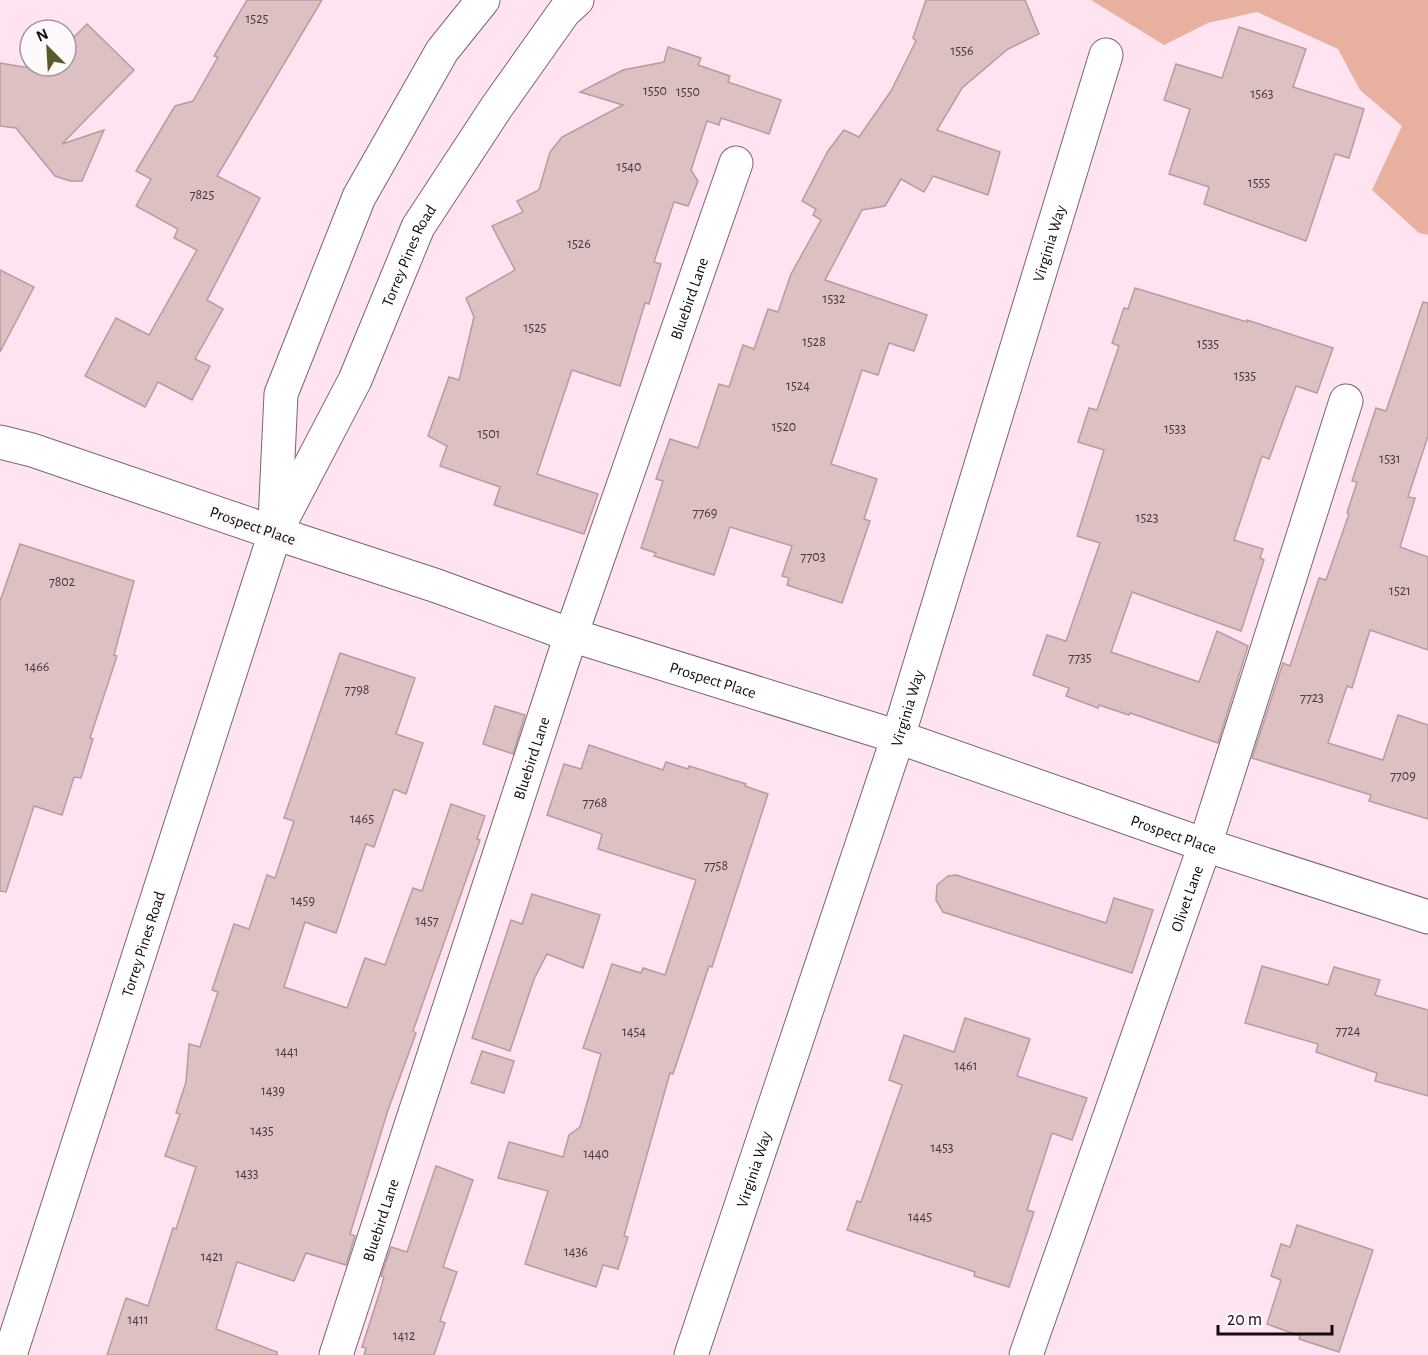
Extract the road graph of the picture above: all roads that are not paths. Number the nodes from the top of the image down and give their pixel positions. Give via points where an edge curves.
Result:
1 (483, 0) edge
2 (577, 0) edge
3 (1106, 55) dead end
4 (736, 163) dead end
5 (1346, 401) dead end
6 (0, 442) edge
7 (274, 533) junction
8 (571, 635) junction
9 (898, 737) junction
10 (1205, 845) junction
11 (1428, 917) edge
12 (10, 1355) edge
13 (336, 1355) edge
14 (691, 1355) edge
15 (1026, 1355) edge

1 - 7 street, Torrey Pines Road via 442,51 359,197 281,394
2 - 7 street, Torrey Pines Road via 564,12 496,108 418,227 356,380
3 - 9 street, Virginia Way
4 - 8 street, Bluebird Lane
5 - 10 street, Olivet Lane
6 - 7 street, Prospect Place
7 - 8 street, Prospect Place
7 - 12 street, Torrey Pines Road
8 - 9 street, Prospect Place
8 - 13 street, Bluebird Lane
9 - 10 street, Prospect Place
9 - 14 street, Virginia Way
10 - 11 street, Prospect Place
10 - 15 street, Olivet Lane

